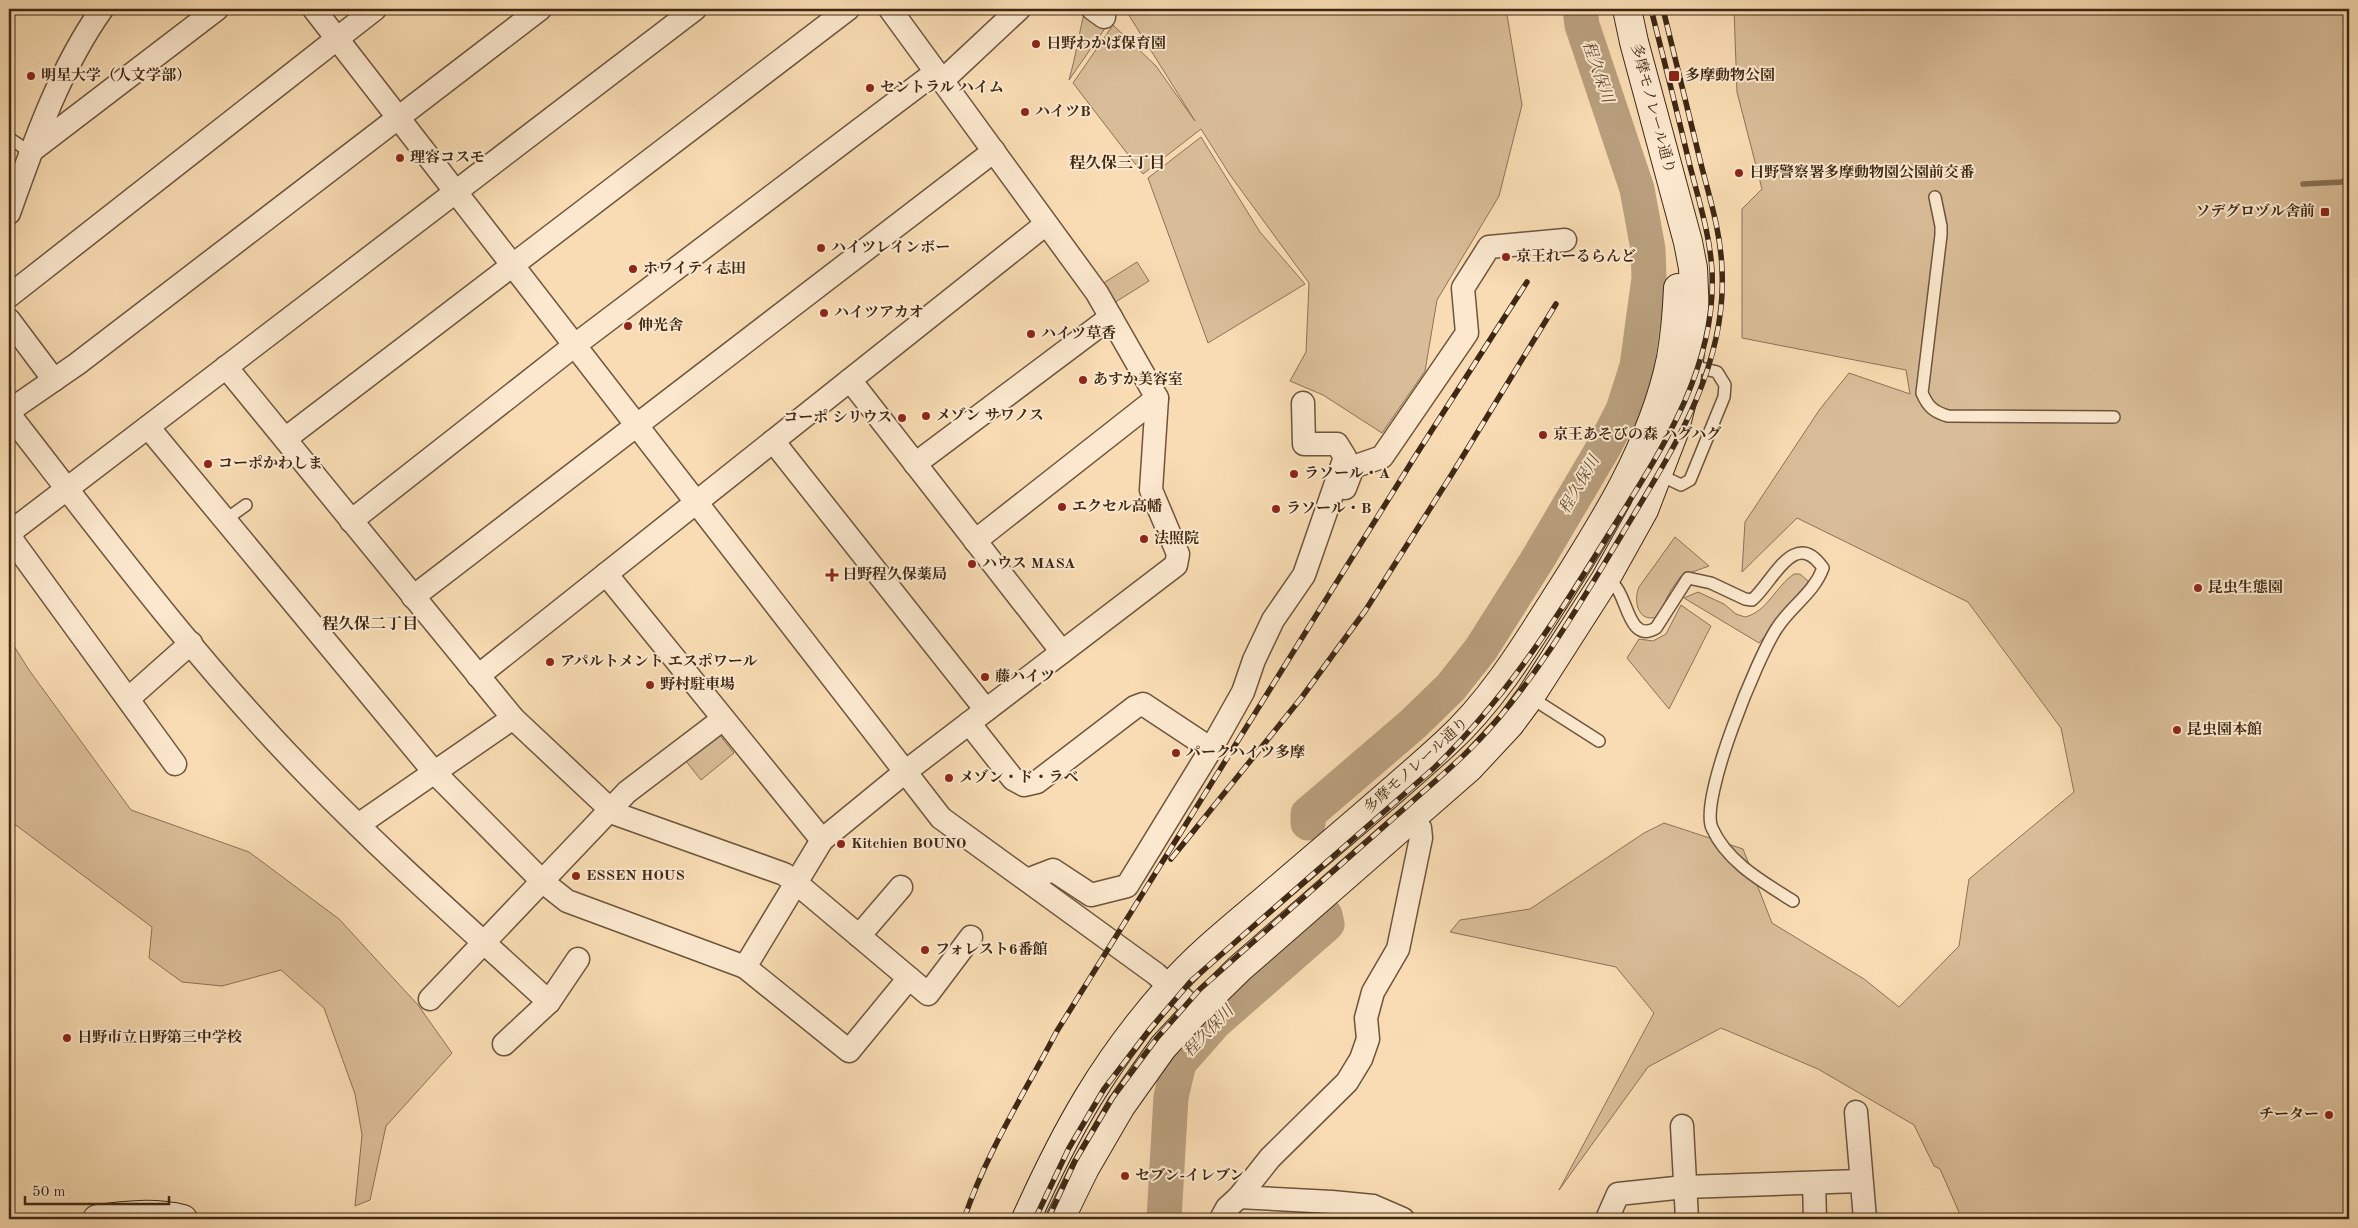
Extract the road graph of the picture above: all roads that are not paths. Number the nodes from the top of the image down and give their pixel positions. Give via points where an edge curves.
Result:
1 (102, 9) edge
2 (217, 9) edge
3 (314, 9) edge
4 (375, 9) edge
5 (540, 9) edge
6 (695, 9) edge
7 (848, 9) edge
8 (890, 9) edge
9 (1019, 9) edge
10 (1627, 9) edge
11 (337, 38) junction
12 (939, 76) junction
13 (399, 118) junction
14 (9, 138) edge
15 (30, 152) junction
16 (994, 152) junction
17 (456, 192) junction
18 (1935, 197) dead end
19 (9, 213) edge
20 (1046, 224) junction
21 (1565, 240) dead end
22 (513, 265) junction
23 (9, 296) edge
24 (1111, 317) junction
25 (9, 320) edge
26 (575, 345) junction
27 (1680, 362) junction
28 (226, 367) junction
29 (54, 380) junction
30 (850, 380) junction
31 (1157, 398) junction
32 (1303, 403) dead end
33 (9, 413) edge
34 (2114, 417) dead end
35 (636, 424) junction
36 (148, 427) junction
37 (285, 439) junction
38 (773, 441) junction
39 (915, 464) junction
40 (1646, 469) junction
41 (67, 489) junction
42 (696, 502) junction
43 (246, 505) dead end
44 (225, 520) junction
45 (351, 520) junction
46 (1316, 540) junction
47 (975, 541) junction
48 (606, 574) junction
49 (1605, 580) junction
50 (414, 597) junction
51 (191, 643) junction
52 (1062, 652) junction
53 (478, 676) junction
54 (1530, 697) junction
55 (128, 699) junction
56 (977, 717) junction
57 (512, 718) junction
58 (723, 719) junction
59 (1599, 741) dead end
60 (1211, 749) junction
61 (175, 764) dead end
62 (434, 772) junction
63 (905, 772) junction
64 (611, 810) junction
65 (1412, 819) junction
66 (358, 825) junction
67 (822, 840) junction
68 (1027, 880) junction
69 (543, 882) junction
70 (795, 882) junction
71 (901, 887) dead end
72 (1793, 902) dead end
73 (859, 936) junction
74 (971, 937) dead end
75 (484, 942) junction
76 (578, 959) dead end
77 (745, 967) junction
78 (909, 978) junction
79 (1170, 987) junction
80 (430, 999) dead end
81 (549, 1002) junction
82 (1196, 1011) junction
83 (504, 1044) dead end
84 (1856, 1112) dead end
85 (1682, 1126) dead end
86 (1860, 1181) junction
87 (1814, 1183) junction
88 (1686, 1187) junction
89 (1240, 1197) junction
90 (97, 1219) edge
91 (183, 1219) edge
92 (1026, 1219) edge
93 (1060, 1219) edge
94 (1221, 1219) edge
95 (1403, 1219) edge
96 (1606, 1219) edge
97 (1687, 1219) edge
98 (1815, 1219) edge
99 (1864, 1219) edge

1 - 15 street via 39,126
2 - 15 street
3 - 11 street
4 - 11 street
5 - 13 street
6 - 17 street
7 - 22 street
8 - 12 street
9 - 12 street
10 - 27 main road, 多摩モノレール通り via 1678,208
11 - 13 street
11 - 23 street
12 - 16 street
12 - 26 street
13 - 17 street
13 - 29 street
14 - 15 lane
15 - 19 street
16 - 20 street
16 - 35 street
17 - 22 street
17 - 28 street
18 - 34 lane via 1941,235 1922,393 1928,405 1948,416
20 - 24 street
20 - 30 street
21 - 46 street via 1489,247 1463,288 1467,333 1382,457 1353,467 1331,530
22 - 26 street
22 - 37 street
24 - 31 street
24 - 39 street
25 - 29 street
26 - 35 street
26 - 45 street
27 - 40 main road, 多摩モノレール通り via 1651,422
27 - 40 lane via 1717,372 1725,385 1724,397 1690,480 1681,485
28 - 36 street
28 - 37 street
29 - 33 street
30 - 38 street
30 - 39 street
31 - 47 street
31 - 52 street via 1151,490 1178,554 1176,565
32 - 46 street via 1304,444 1337,444 1345,457
33 - 41 street
35 - 42 street
35 - 50 street
36 - 41 street
36 - 44 street
37 - 45 street
38 - 42 street
38 - 56 street
39 - 47 street
40 - 49 main road, 多摩モノレール通り via 1644,510
40 - 79 main road, 多摩モノレール通り via 1616,497 1530,637 1464,725
41 - 51 street
41 - 55 street via 13,530 12,540
42 - 48 street
42 - 63 street
43 - 44 lane
44 - 62 street
45 - 50 street
46 - 60 street via 1304,575 1273,620 1243,692
47 - 52 street
48 - 53 street
48 - 58 street
49 - 54 main road, 多摩モノレール通り
49 - 72 lane via 1617,587 1635,625 1650,632 1656,628 1688,578 1711,583 1752,600 1784,561 1794,555 1805,553 1816,558 1823,568 1813,588 1777,628 1752,675 1710,804 1711,826 1723,846 1752,875
50 - 53 street
51 - 55 street
51 - 66 street via 302,770
52 - 56 street
53 - 57 street
54 - 59 lane
54 - 65 main road, 多摩モノレール通り via 1488,748
55 - 61 street
56 - 60 street via 1013,779 1024,785 1037,782 1143,704
56 - 63 street
57 - 62 street
57 - 64 street
58 - 64 street via 627,792
58 - 67 street
60 - 68 street via 1127,886 1091,895 1054,870
62 - 66 street
62 - 69 street
63 - 67 street
63 - 68 street via 940,818
64 - 69 street
64 - 70 street via 784,874
65 - 82 main road, 多摩モノレール通り via 1240,968
65 - 89 street via 1420,828 1420,838 1398,949 1373,992 1366,1018 1368,1039 1361,1059 1347,1082 1270,1158
66 - 75 street
67 - 70 street
68 - 79 street
69 - 75 street
69 - 77 street via 567,901
70 - 73 street
70 - 77 street
71 - 73 street
73 - 78 street
74 - 78 street via 928,994
75 - 80 street
75 - 81 street
76 - 81 street
77 - 78 street via 849,1051
79 - 82 street
79 - 92 main road, 多摩モノレール通り via 1095,1084 1057,1152
81 - 83 street
82 - 93 main road, 多摩モノレール通り via 1163,1048 1121,1106
84 - 86 street
85 - 88 street
86 - 87 street
86 - 99 street
87 - 88 street
87 - 98 street
88 - 96 street via 1618,1194
88 - 97 street
89 - 94 street via 1227,1208
89 - 95 street via 1374,1206
90 - 91 main road via 128,1214

